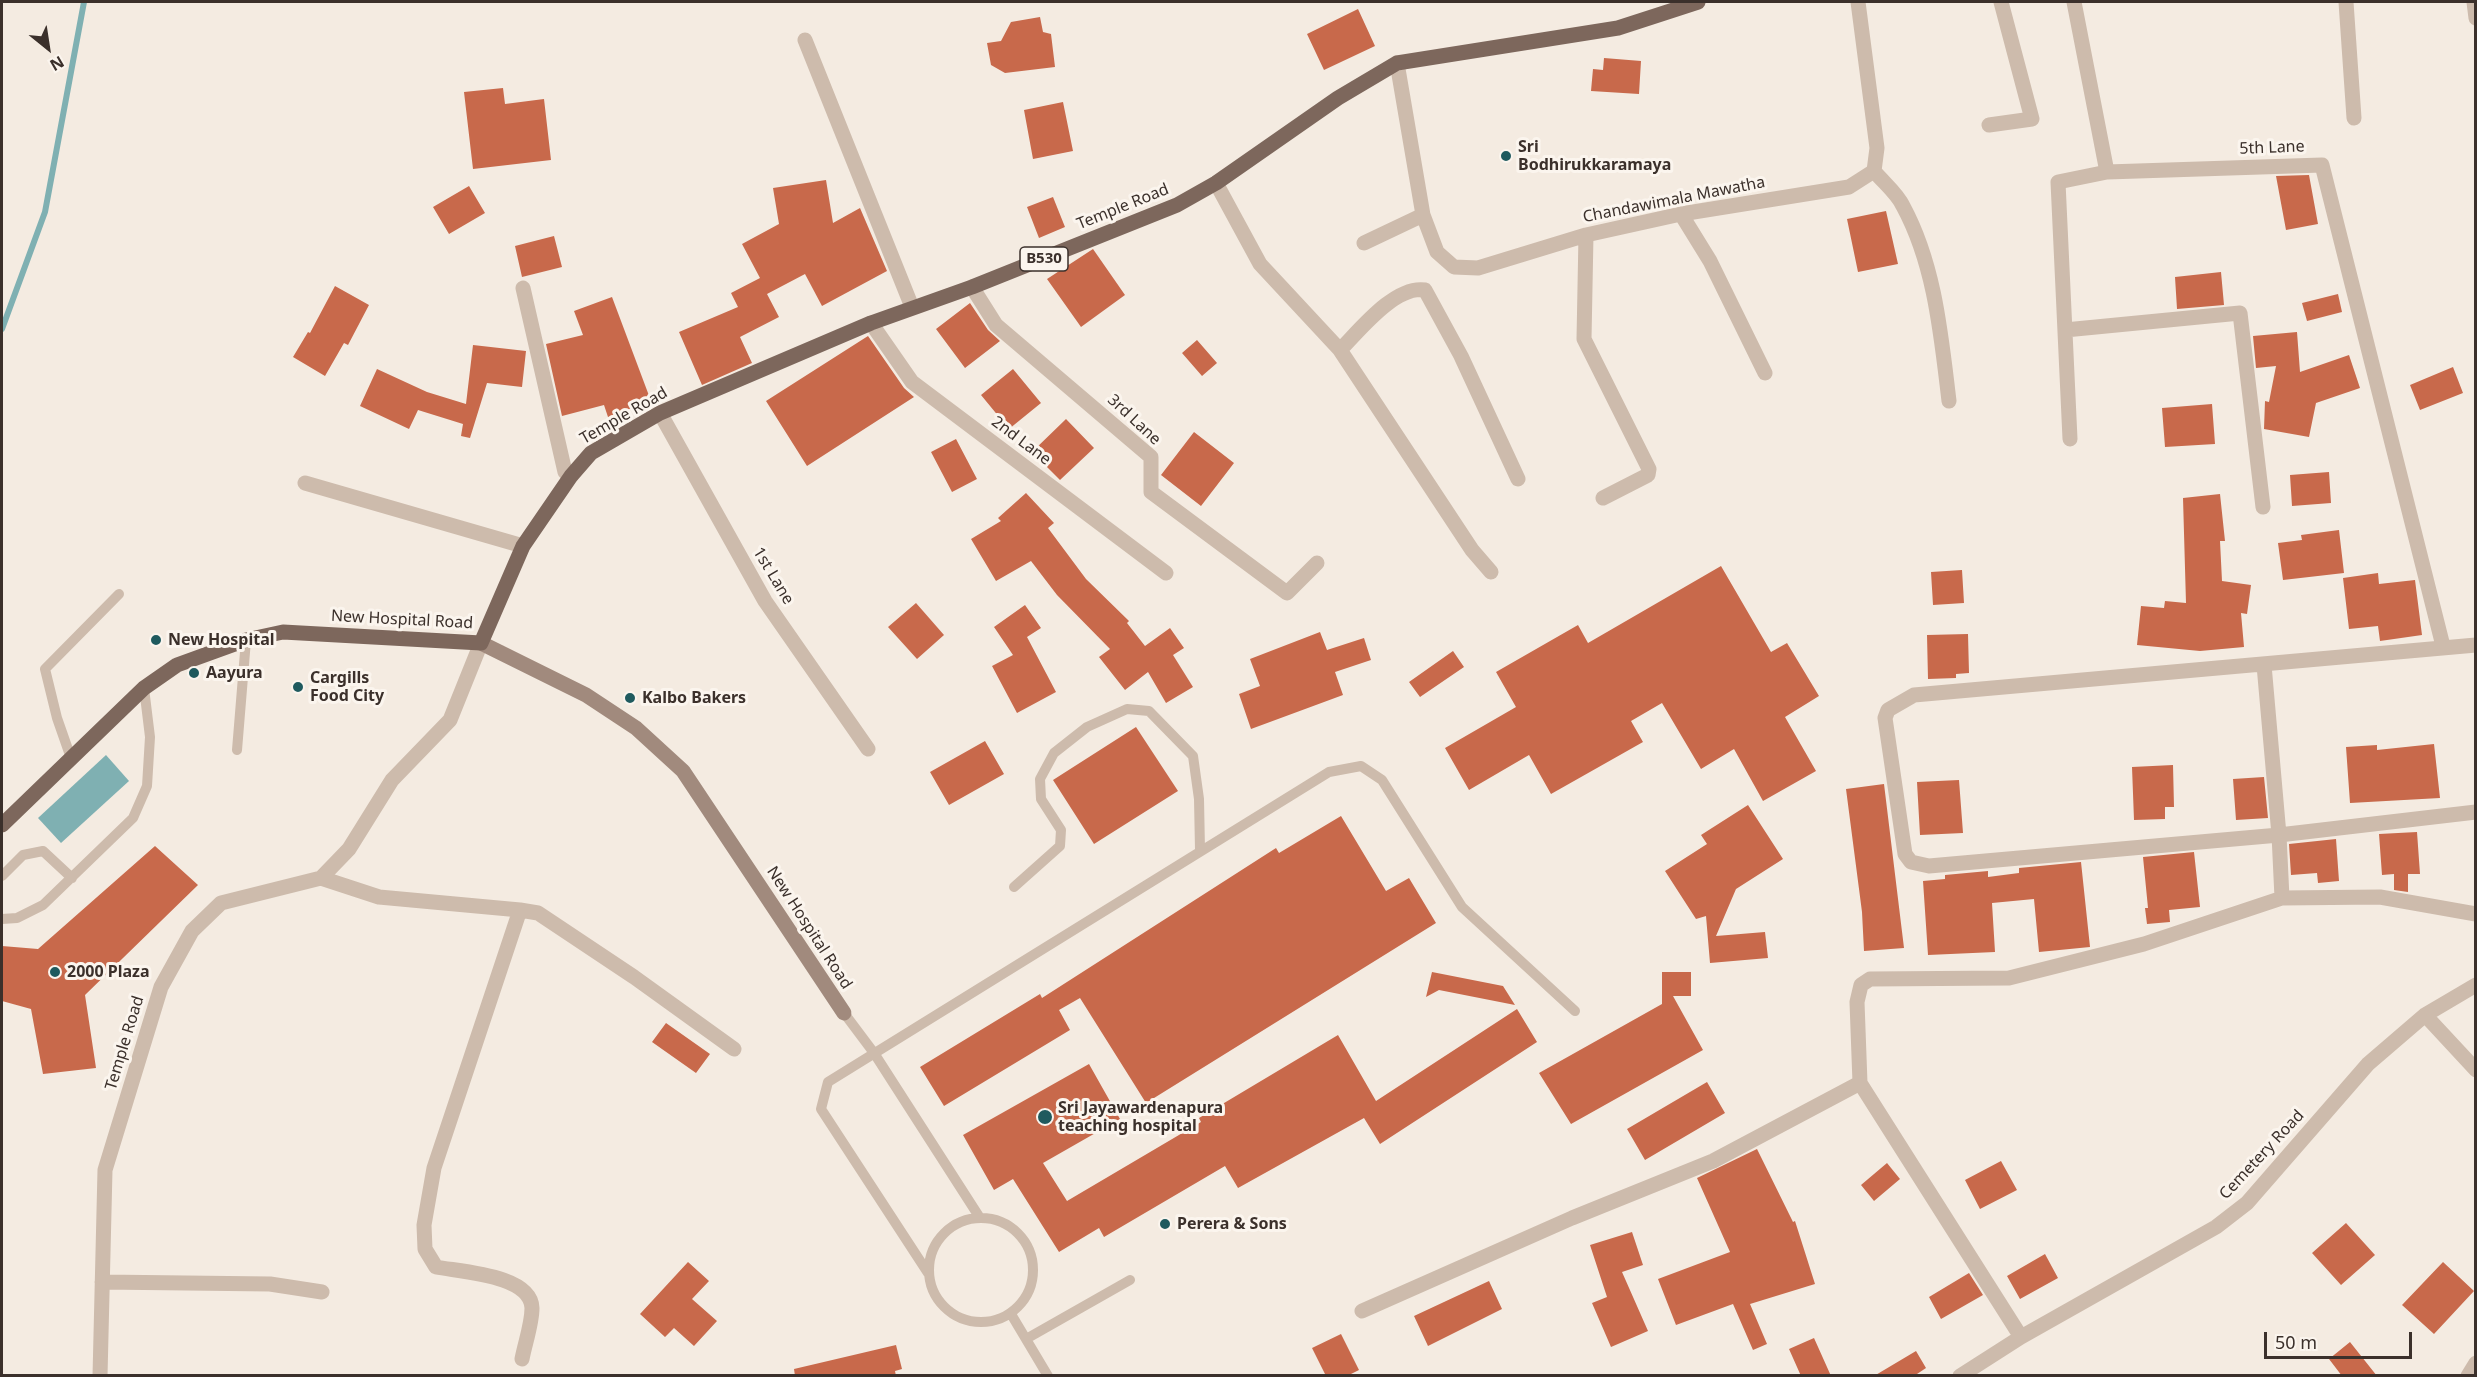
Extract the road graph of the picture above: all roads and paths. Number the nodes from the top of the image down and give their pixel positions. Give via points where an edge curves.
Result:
1 (1698, 2) edge
2 (1858, 2) edge
3 (2001, 2) edge
4 (2074, 2) edge
5 (2346, 2) edge
6 (2475, 2) edge
7 (2475, 18) edge
8 (806, 40) dead end
9 (1397, 63) junction
10 (2354, 118) dead end
11 (1989, 125) dead end
12 (1874, 171) junction
13 (2107, 172) junction
14 (1216, 183) junction
15 (1681, 214) junction
16 (1423, 215) junction
17 (1586, 235) junction
18 (1364, 243) dead end
19 (523, 288) dead end
20 (972, 288) junction
21 (912, 307) junction
22 (871, 323) junction
23 (2065, 330) junction
24 (1340, 350) junction
25 (1764, 373) dead end
26 (1949, 401) dead end
27 (660, 413) junction
28 (2070, 439) dead end
29 (571, 476) junction
30 (1518, 479) dead end
31 (305, 483) dead end
32 (1603, 498) dead end
33 (2264, 507) dead end
34 (523, 546) junction
35 (1317, 563) dead end
36 (1491, 572) dead end
37 (1166, 573) dead end
38 (120, 594) dead end
39 (246, 640) junction
40 (481, 643) junction
41 (2475, 645) edge
42 (2443, 646) junction
43 (2264, 665) junction
44 (144, 687) junction
45 (868, 748) dead end
46 (237, 750) dead end
47 (71, 758) junction
48 (2475, 812) edge
49 (2, 825) edge
50 (2279, 835) junction
51 (1200, 850) junction
52 (2, 876) edge
53 (72, 878) junction
54 (321, 878) junction
55 (1014, 887) dead end
56 (2282, 898) junction
57 (520, 910) junction
58 (2475, 914) edge
59 (2, 920) edge
60 (2475, 985) edge
61 (1575, 1011) dead end
62 (843, 1012) joint
63 (2425, 1015) junction
64 (734, 1049) dead end
65 (874, 1053) junction
66 (2475, 1070) edge
67 (1860, 1083) junction
68 (980, 1218) junction
69 (928, 1273) junction
70 (1130, 1280) dead end
71 (102, 1282) junction
72 (322, 1292) dead end
73 (1362, 1311) dead end
74 (1011, 1314) junction
75 (2020, 1337) junction
76 (1026, 1339) junction
77 (522, 1359) dead end
78 (2475, 1363) edge
79 (100, 1376) edge
80 (1048, 1376) edge
81 (1960, 1376) edge
82 (2468, 1376) edge

1 - 9 main road, Temple Road / B530 via 1618,28
2 - 12 street via 1877,147
3 - 11 street via 2032,119
4 - 13 street
5 - 10 street
6 - 7 street
8 - 21 street
9 - 14 main road, Temple Road / B530 via 1338,98
9 - 16 street, Chandawimala Mawatha
12 - 15 street, Chandawimala Mawatha via 1850,187
12 - 26 street via 1903,204 1922,250 1937,305
13 - 23 street, 5th Lane via 2058,182
13 - 42 street, 5th Lane via 2322,165
14 - 20 main road, Temple Road / B530 via 1177,205
14 - 24 street via 1260,264
15 - 17 street, Chandawimala Mawatha
15 - 25 street via 1710,261
16 - 17 street, Chandawimala Mawatha via 1437,252 1454,267 1478,268
16 - 18 street
17 - 32 street via 1584,339 1649,469 1648,474
19 - 29 street via 565,472
20 - 21 main road, Temple Road / B530
20 - 35 street, 3rd Lane via 996,325 1151,457 1151,492 1287,593
21 - 22 main road, Temple Road / B530
22 - 27 main road, Temple Road / B530
22 - 37 street, 2nd Lane via 912,382
23 - 28 street, 5th Lane
23 - 33 street via 2240,314
24 - 30 street via 1387,303 1415,289 1425,290 1461,356
24 - 36 street via 1472,550
27 - 29 main road, Temple Road / B530 via 591,453
27 - 45 street, 1st Lane via 765,601
29 - 34 main road, Temple Road / B530
31 - 34 street
34 - 40 main road, Temple Road / B530
38 - 47 lane via 45,669
39 - 40 main road, New Hospital Road via 283,632
39 - 44 main road, New Hospital Road via 177,665
39 - 46 lane
40 - 54 street, Temple Road via 450,720 392,780 349,849
40 - 62 street, New Hospital Road via 586,695 636,728 684,771
41 - 42 street
42 - 43 street
43 - 50 street
43 - 50 street via 1914,695 1888,710 1885,718 1905,854 1911,862 1929,866
44 - 47 main road, New Hospital Road
44 - 53 lane via 150,737 147,786 132,818
47 - 49 main road, New Hospital Road
48 - 50 street
50 - 56 street
51 - 55 lane via 1193,756 1149,711 1127,709 1087,727 1053,753 1040,779 1041,799 1061,830 1060,846
51 - 61 lane via 1329,772 1361,766 1382,780 1462,907
51 - 65 lane
52 - 53 lane via 23,855 43,851
53 - 59 lane via 43,905
54 - 57 street via 379,897
54 - 71 street, Temple Road via 221,903 192,931 161,987 105,1170
56 - 58 street via 2380,897
56 - 67 street via 2144,944 2009,978 1870,979 1861,985 1857,1002
57 - 64 street via 538,913
57 - 77 street via 434,1168 424,1225 426,1249 436,1267 511,1281 526,1291 532,1307
60 - 63 street, Cemetery Road
62 - 65 lane
63 - 66 street
63 - 75 street, Cemetery Road via 2368,1064 2247,1203 2216,1227
65 - 68 lane
65 - 69 lane via 828,1082 821,1109
67 - 73 street via 1713,1161
67 - 75 street
68 - 69 lane via 963,1221 937,1241
68 - 74 lane via 1012,1227 1031,1254 1031,1287
69 - 74 lane via 939,1303 965,1321 988,1322
70 - 76 lane
71 - 72 street via 270,1284
71 - 79 street, Temple Road
74 - 76 lane
75 - 81 street, Cemetery Road
76 - 80 lane
78 - 82 street

